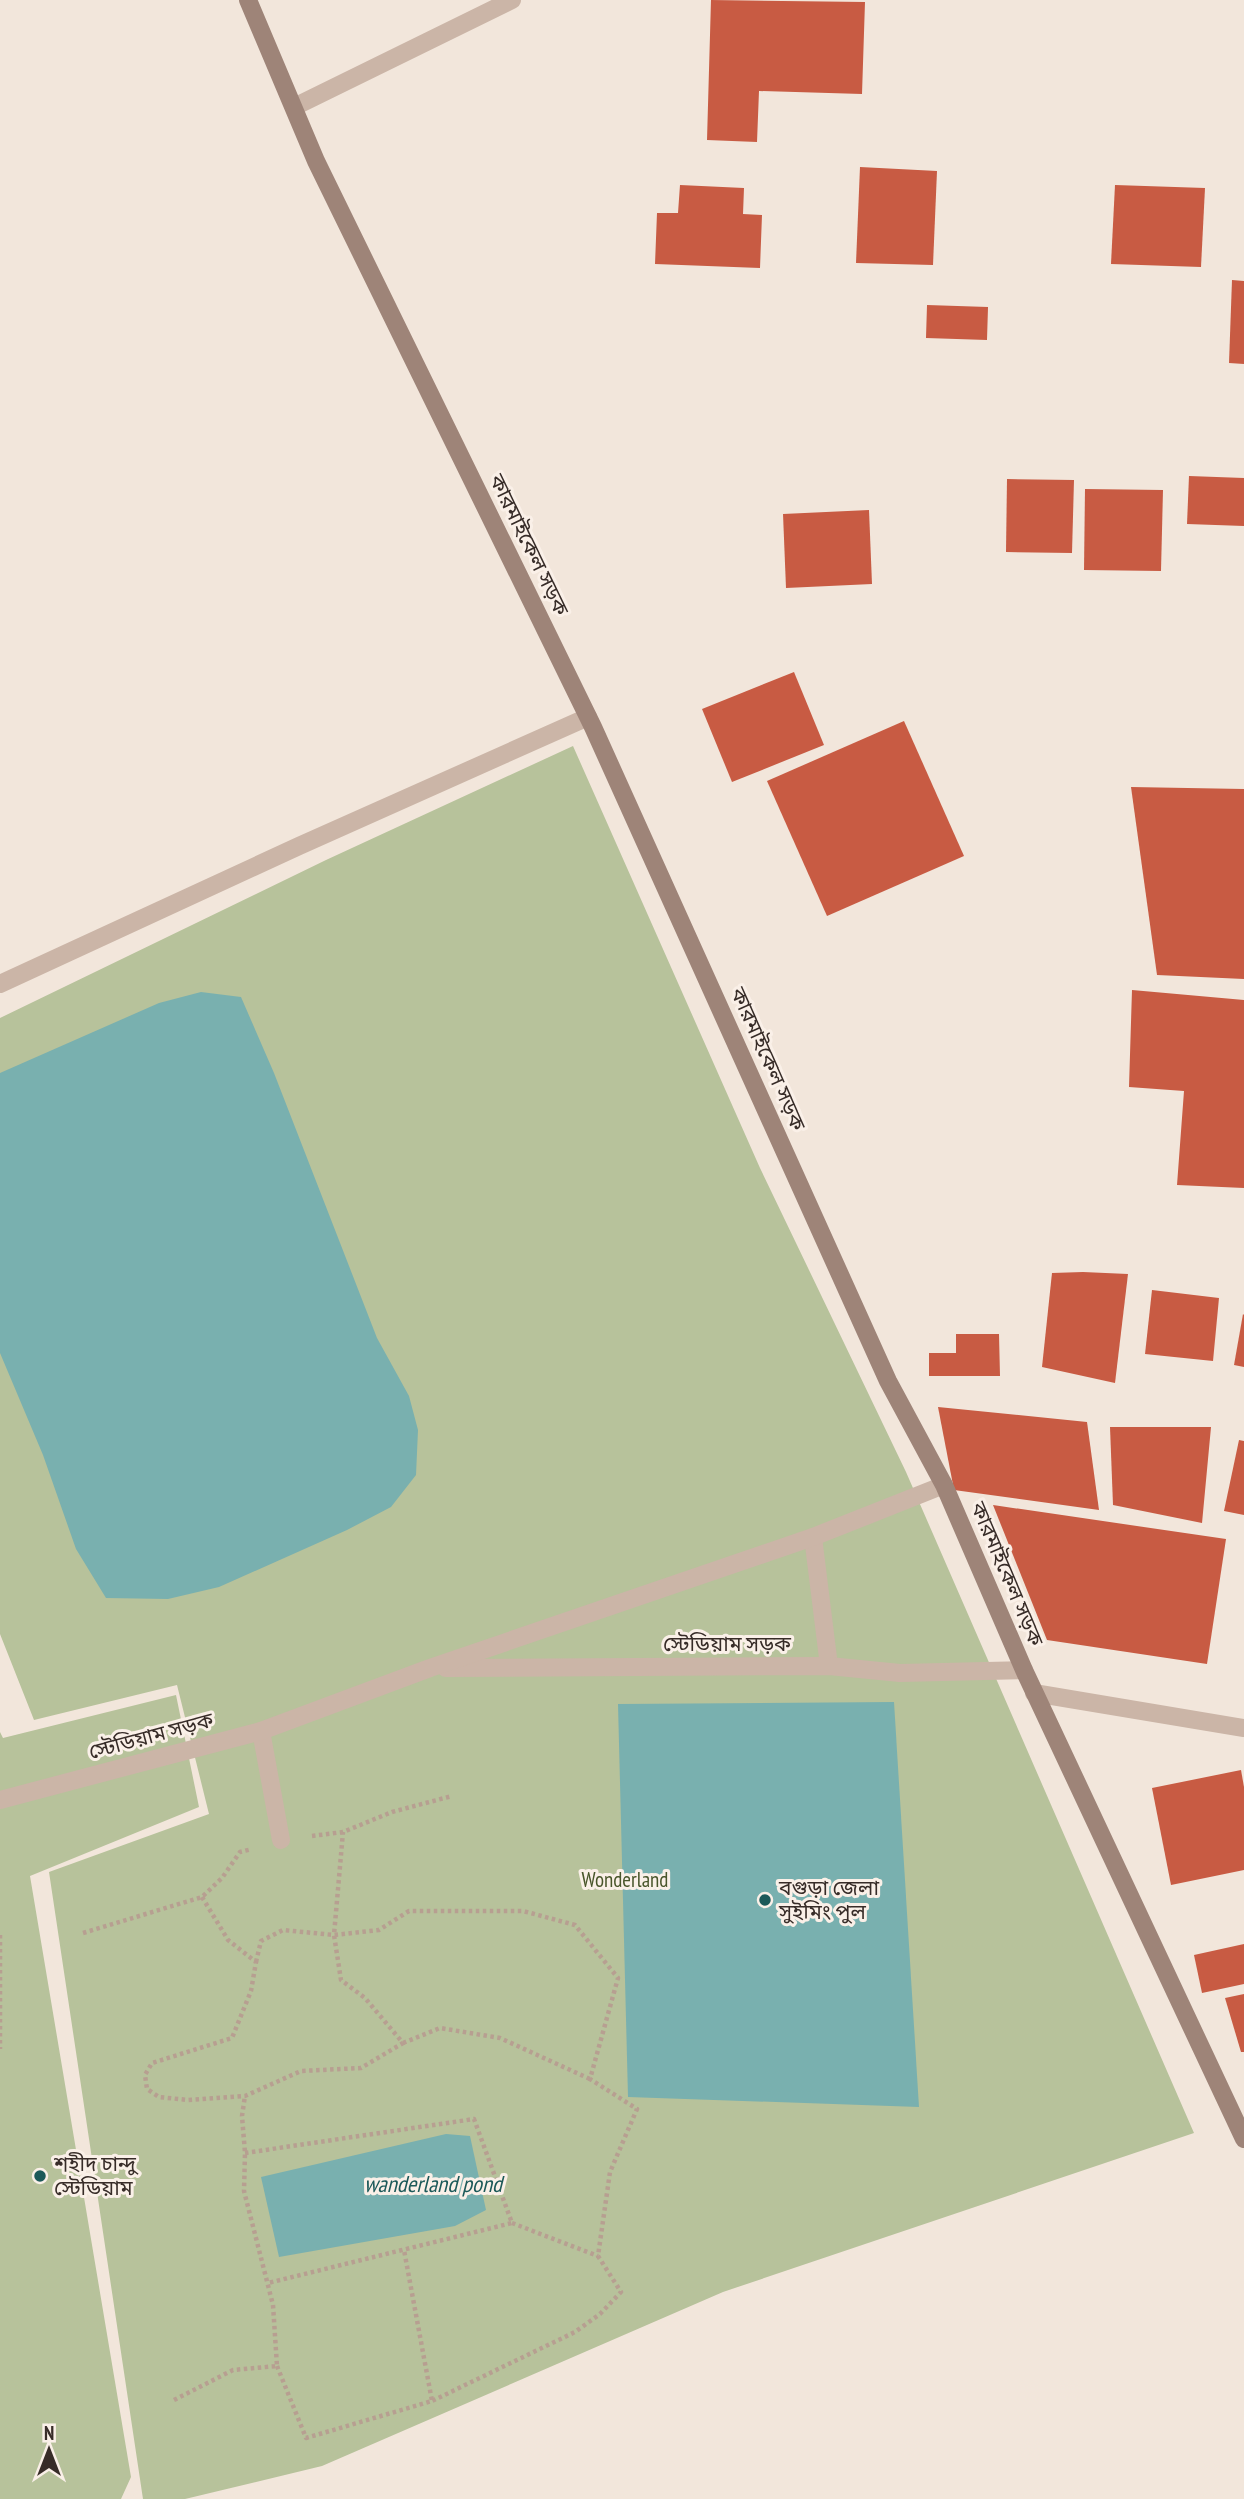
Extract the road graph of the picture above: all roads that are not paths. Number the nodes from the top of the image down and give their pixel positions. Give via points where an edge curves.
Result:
1 (248, 0) edge
2 (512, 0) edge
3 (294, 107) junction
4 (588, 717) junction
5 (0, 984) edge
6 (944, 1485) junction
7 (813, 1537) junction
8 (829, 1666) junction
9 (430, 1668) junction
10 (1024, 1670) junction
11 (1034, 1693) junction
12 (1244, 1728) edge
13 (261, 1731) junction
14 (0, 1800) edge
15 (281, 1840) dead end
16 (1244, 2139) edge

1 - 3 street, কারমাইকেল সড়ক
2 - 3 street
3 - 4 street, কারমাইকেল সড়ক via 316,161
4 - 5 street
4 - 6 street, কারমাইকেল সড়ক via 883,1368
6 - 7 street, স্টেডিয়াম সড়ক
6 - 10 street, কারমাইকেল সড়ক
7 - 8 street
7 - 9 street, স্টেডিয়াম সড়ক
8 - 9 street, স্টেডিয়াম সড়ক
8 - 10 street, স্টেডিয়াম সড়ক via 900,1673
9 - 13 street, স্টেডিয়াম সড়ক
10 - 11 street, কারমাইকেল সড়ক
11 - 12 street
11 - 16 street, কারমাইকেল সড়ক
13 - 14 street, স্টেডিয়াম সড়ক
13 - 15 street

